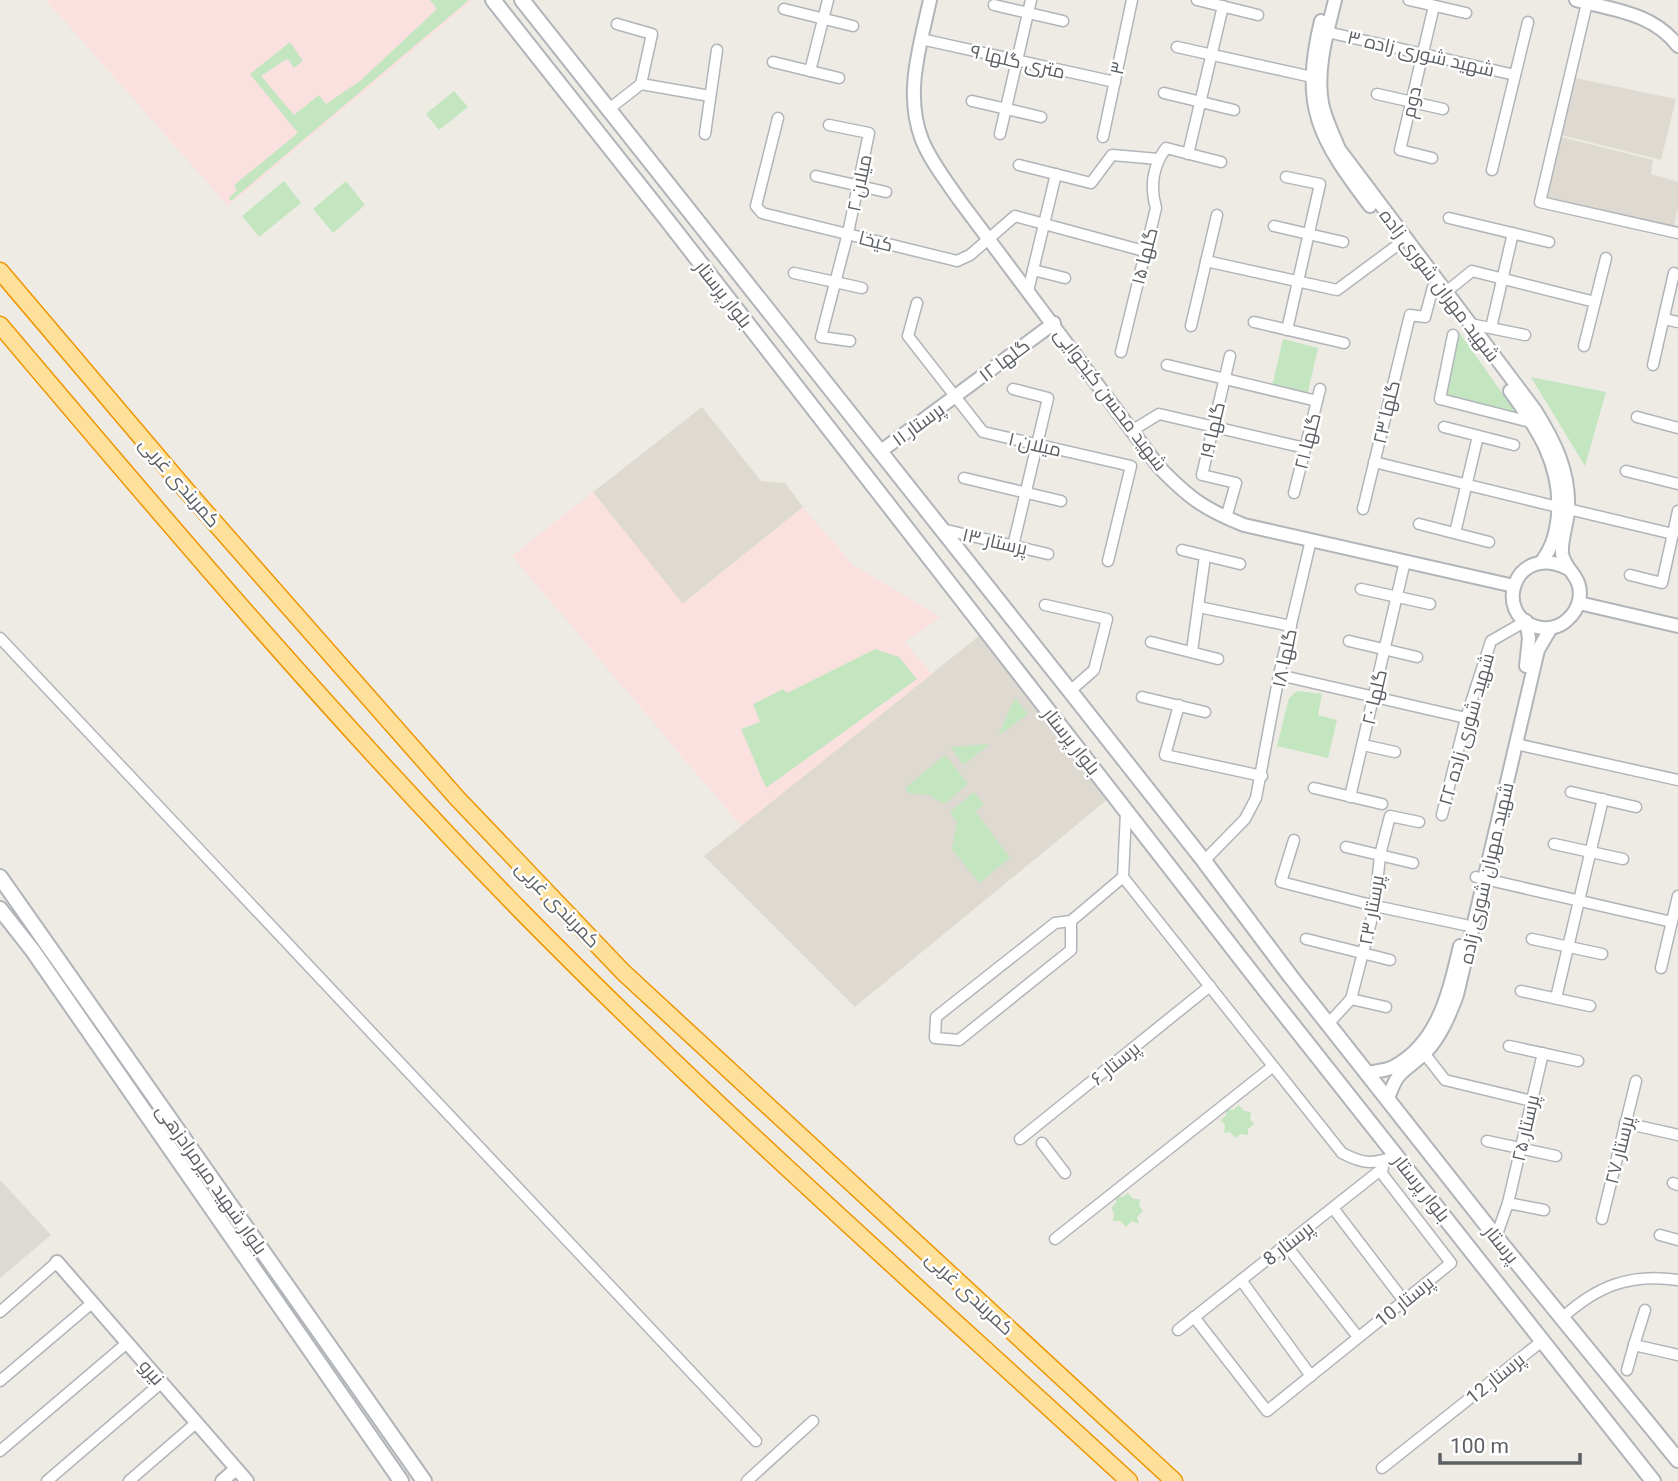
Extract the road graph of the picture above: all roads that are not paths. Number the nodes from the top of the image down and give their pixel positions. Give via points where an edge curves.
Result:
1 (493, 0) edge
2 (522, 0) edge
3 (828, 0) edge
4 (930, 0) edge
5 (1031, 0) edge
6 (1132, 0) edge
7 (1197, 0) edge
8 (1326, 0) edge
9 (1335, 0) edge
10 (1409, 0) edge
11 (1582, 1) edge
12 (994, 5) dead end
13 (1223, 6) junction
14 (1434, 6) junction
15 (784, 9) dead end
16 (1028, 13) junction
17 (1466, 13) dead end
18 (1258, 15) dead end
19 (824, 17) junction
20 (1063, 21) dead end
21 (1528, 22) dead end
22 (617, 24) dead end
23 (853, 26) dead end
24 (1323, 31) junction
25 (921, 39) junction
26 (1678, 46) edge
27 (1177, 47) dead end
28 (717, 50) dead end
29 (1211, 54) junction
30 (1423, 54) junction
31 (1017, 60) junction
32 (773, 62) dead end
33 (810, 71) junction
34 (1515, 75) junction
35 (1312, 77) junction
36 (839, 78) dead end
37 (1115, 82) junction
38 (641, 84) junction
39 (1164, 93) dead end
40 (1377, 94) dead end
41 (710, 96) junction
42 (972, 101) dead end
43 (1200, 102) junction
44 (1411, 102) junction
45 (609, 109) junction
46 (1006, 109) junction
47 (1443, 109) dead end
48 (1234, 110) dead end
49 (1041, 117) dead end
50 (778, 118) dead end
51 (828, 125) dead end
52 (705, 134) dead end
53 (1000, 134) dead end
54 (1103, 137) dead end
55 (1188, 154) junction
56 (1432, 158) dead end
57 (1158, 159) junction
58 (1221, 162) dead end
59 (1018, 165) dead end
60 (1492, 170) dead end
61 (1056, 174) junction
62 (816, 176) dead end
63 (1286, 177) dead end
64 (859, 186) junction
65 (886, 192) dead end
66 (1216, 215) dead end
67 (1449, 218) dead end
68 (1045, 222) junction
69 (1274, 226) dead end
70 (848, 233) junction
71 (1513, 233) junction
72 (1678, 233) edge
73 (1308, 234) junction
74 (989, 239) junction
75 (1343, 242) dead end
76 (1549, 242) dead end
77 (1399, 244) junction
78 (1144, 251) junction
79 (1606, 258) dead end
80 (1206, 261) junction
81 (1033, 270) junction
82 (0, 271) edge
83 (794, 273) dead end
84 (1674, 273) dead end
85 (1065, 278) dead end
86 (1503, 278) junction
87 (835, 282) junction
88 (1298, 282) junction
89 (862, 288) dead end
90 (1440, 290) junction
91 (1028, 291) junction
92 (1595, 302) junction
93 (917, 303) dead end
94 (1664, 319) junction
95 (1254, 322) dead end
96 (1678, 322) edge
97 (1054, 323) junction
98 (1470, 324) junction
99 (0, 325) edge
100 (1191, 326) dead end
101 (1491, 328) junction
102 (1287, 330) junction
103 (1453, 335) dead end
104 (1525, 335) dead end
105 (850, 341) dead end
106 (1344, 344) dead end
107 (1584, 346) dead end
108 (1121, 352) dead end
109 (1230, 356) dead end
110 (1167, 365) dead end
111 (1653, 365) dead end
112 (1224, 379) junction
113 (1013, 389) dead end
114 (1320, 389) dead end
115 (955, 397) junction
116 (1317, 401) junction
117 (850, 413) junction
118 (1637, 417) dead end
119 (1534, 423) junction
120 (1213, 427) junction
121 (1444, 427) dead end
122 (1678, 428) edge
123 (830, 430) junction
124 (1133, 430) junction
125 (1478, 436) junction
126 (1037, 444) junction
127 (1514, 445) dead end
128 (1305, 448) junction
129 (881, 452) junction
130 (1374, 463) junction
131 (1626, 471) dead end
132 (964, 478) dead end
133 (1678, 484) edge
134 (1466, 485) junction
135 (1026, 493) junction
136 (1294, 493) dead end
137 (1061, 501) dead end
138 (1563, 508) junction
139 (1363, 509) dead end
140 (1678, 511) edge
141 (1226, 518) junction
142 (1419, 524) dead end
143 (942, 529) junction
144 (1455, 533) junction
145 (1672, 534) junction
146 (1311, 540) junction
147 (1489, 542) dead end
148 (1013, 546) junction
149 (1182, 550) dead end
150 (1048, 554) dead end
151 (1205, 556) junction
152 (1108, 561) dead end
153 (1405, 561) junction
154 (1542, 561) junction
155 (1240, 564) dead end
156 (1567, 568) junction
157 (1630, 575) dead end
158 (1514, 586) junction
159 (1361, 589) dead end
160 (1397, 597) junction
161 (1579, 603) junction
162 (1430, 604) dead end
163 (1045, 605) dead end
164 (1199, 607) junction
165 (1526, 621) junction
166 (1291, 626) junction
167 (1678, 626) edge
168 (1551, 628) junction
169 (0, 638) edge
170 (1349, 641) dead end
171 (1151, 642) dead end
172 (1385, 649) junction
173 (1192, 651) junction
174 (1417, 657) dead end
175 (1218, 659) dead end
176 (1279, 675) junction
177 (1070, 691) junction
178 (1142, 697) dead end
179 (1374, 697) junction
180 (1179, 705) junction
181 (1205, 712) dead end
182 (1466, 718) junction
183 (1512, 743) junction
184 (1363, 744) junction
185 (1395, 752) dead end
186 (1262, 776) junction
187 (1678, 780) edge
188 (1314, 789) dead end
189 (1571, 792) dead end
190 (1350, 797) junction
191 (1602, 799) junction
192 (1382, 804) dead end
193 (1636, 807) dead end
194 (1126, 811) junction
195 (1442, 815) dead end
196 (1419, 822) dead end
197 (1294, 840) dead end
198 (1554, 844) dead end
199 (1346, 847) dead end
200 (1590, 852) junction
201 (1380, 855) junction
202 (1623, 859) dead end
203 (1203, 861) junction
204 (1413, 863) dead end
205 (0, 877) edge
206 (1123, 877) junction
207 (1480, 878) junction
208 (1678, 896) edge
209 (1579, 901) junction
210 (1375, 906) junction
211 (0, 909) edge
212 (1071, 921) junction
213 (1672, 922) junction
214 (1465, 925) junction
215 (1306, 939) dead end
216 (1532, 939) dead end
217 (1568, 947) junction
218 (1364, 953) junction
219 (1602, 954) dead end
220 (1391, 960) dead end
221 (1661, 968) dead end
222 (1210, 986) junction
223 (1521, 991) dead end
224 (1556, 998) junction
225 (1351, 999) junction
226 (1590, 1006) dead end
227 (1386, 1007) dead end
228 (1328, 1024) junction
229 (1509, 1045) dead end
230 (1424, 1053) junction
231 (1543, 1053) junction
232 (1578, 1061) dead end
233 (1272, 1067) junction
234 (1367, 1073) junction
235 (1636, 1081) dead end
236 (1388, 1100) junction
237 (1532, 1101) junction
238 (1625, 1123) junction
239 (1678, 1135) edge
240 (1020, 1139) dead end
241 (1487, 1141) dead end
242 (1042, 1143) dead end
243 (1521, 1148) junction
244 (1397, 1156) junction
245 (1556, 1156) dead end
246 (1380, 1171) junction
247 (1065, 1173) dead end
248 (1508, 1203) junction
249 (1333, 1208) junction
250 (1544, 1210) dead end
251 (1602, 1219) dead end
252 (1660, 1236) dead end
253 (1496, 1237) junction
254 (1055, 1239) dead end
255 (1678, 1240) edge
256 (1286, 1245) junction
257 (57, 1262) joint
258 (1241, 1280) junction
259 (1678, 1280) edge
260 (1404, 1301) junction
261 (92, 1303) junction
262 (1645, 1310) dead end
263 (0, 1312) edge
264 (1194, 1317) junction
265 (1562, 1318) junction
266 (1178, 1330) dead end
267 (1358, 1337) junction
268 (1542, 1341) junction
269 (127, 1343) junction
270 (1634, 1345) junction
271 (1678, 1355) edge
272 (1627, 1370) dead end
273 (1311, 1376) junction
274 (0, 1381) edge
275 (161, 1383) junction
276 (813, 1421) dead end
277 (196, 1423) junction
278 (756, 1441) dead end
279 (0, 1451) edge
280 (1678, 1460) edge
281 (1382, 1468) dead end
282 (242, 1477) edge
283 (47, 1481) edge
284 (129, 1481) edge
285 (222, 1481) edge
286 (401, 1481) edge
287 (424, 1481) edge
288 (747, 1481) edge
289 (1129, 1481) edge
290 (1174, 1481) edge
291 (1653, 1481) edge

1 - 123 main road, بلوار پرستار
2 - 45 main road, بلوار پرستار
3 - 19 street
4 - 25 street, شهید محسن کیخوایی
5 - 16 street
6 - 37 street, ۳
7 - 13 street
8 - 24 street, شهید مهران شوری زاده
9 - 24 street, شهید مهران شوری زاده
10 - 14 street
11 - 26 street via 1645,18 1668,32
11 - 72 street via 1540,202
12 - 16 street
13 - 18 street
13 - 29 street
14 - 17 street
14 - 30 street, دوم
15 - 19 street
16 - 20 street
16 - 31 street
19 - 23 street
19 - 33 street
21 - 34 street
22 - 38 street via 652,34
24 - 30 street, شهید شوری زاده ۳
24 - 35 street, شهید مهران شوری زاده
24 - 90 street, شهید مهران شوری زاده via 1322,102 1328,125 1339,149
25 - 31 street, ۹ متری گلها
25 - 74 street, شهید محسن کیخوایی via 914,70 914,102 922,140
27 - 29 street
28 - 41 street
29 - 35 street
29 - 43 street
30 - 34 street, شهید شوری زاده ۳
30 - 44 street, دوم
31 - 37 street, ۹ متری گلها
31 - 46 street
32 - 33 street
33 - 36 street
34 - 60 street
35 - 77 street, شهید مهران شوری زاده via 1320,128 1338,165
37 - 54 street, ۳
38 - 41 street
38 - 45 street
39 - 43 street
40 - 44 street
41 - 52 street
42 - 46 street
43 - 48 street
43 - 55 street
44 - 47 street
44 - 56 street, دوم via 1400,150
45 - 117 main road, بلوار پرستار
46 - 49 street
46 - 53 street
50 - 70 street, کیخا via 758,210
51 - 64 street, میلان ۲ via 869,133
55 - 57 street via 1166,148
55 - 58 street
57 - 61 street via 1112,155 1091,183
57 - 78 street, گلها ۱۵ via 1151,189 1156,208
59 - 61 street
61 - 68 street
62 - 64 street
63 - 73 street via 1320,184
64 - 65 street
64 - 70 street, میلان ۲
66 - 80 street
67 - 71 street
68 - 74 street, کیخا via 1015,216
68 - 78 street
68 - 81 street
69 - 73 street
70 - 74 street, کیخا via 957,261
70 - 87 street
71 - 76 street
71 - 86 street
73 - 75 street
73 - 88 street
74 - 91 street, شهید محسن کیخوایی
77 - 88 street via 1337,290
77 - 90 street, شهید مهران شوری زاده
78 - 108 street, گلها ۱۵
79 - 92 street
80 - 88 street
80 - 100 street
81 - 85 street
81 - 91 street
82 - 290 highway, کمربندی غربی via 457,799 623,972
83 - 87 street
84 - 94 street
86 - 90 street via 1472,271
86 - 92 street
86 - 101 street
87 - 89 street
87 - 105 street via 821,337
88 - 102 street
90 - 98 street, شهید مهران شوری زاده
90 - 119 street, شهید مهران شوری زاده
90 - 130 street, گلها ۲۳ via 1425,317 1410,315
91 - 97 street, شهید محسن کیخوایی
92 - 107 street
93 - 115 street via 908,336
94 - 96 street
94 - 111 street
95 - 102 street
97 - 115 street, گلها ۱۲
97 - 124 street, شهید محسن کیخوایی
98 - 101 street
98 - 138 street, شهید مهران شوری زاده via 1549,432 1567,482
99 - 289 highway, کمربندی غربی via 344,723 524,913 738,1123
101 - 104 street
102 - 106 street
103 - 119 street via 1440,399
109 - 112 street, گلها ۱۹
110 - 112 street
112 - 116 street
112 - 120 street, گلها ۱۹
113 - 126 street via 1048,398
114 - 116 street, گلها ۲۱
115 - 126 street, میلان ۱ via 983,432
115 - 129 street, پرستار ۱۱
116 - 128 street, گلها ۲۱
117 - 123 main road
117 - 129 main road, بلوار پرستار
118 - 122 street
119 - 138 street, شهید مهران شوری زاده via 1551,458
120 - 124 street via 1159,414
120 - 128 street
120 - 141 street, گلها ۱۹ via 1202,475 1236,483
121 - 125 street
123 - 194 main road, بلوار پرستار
124 - 141 street, شهید محسن کیخوایی via 1184,494
125 - 127 street
125 - 134 street
126 - 135 street
126 - 152 street, میلان ۱ via 1131,466
128 - 136 street, گلها ۲۱
129 - 143 main road, بلوار پرستار
130 - 134 street
130 - 139 street, گلها ۲۳
131 - 133 street
132 - 135 street
134 - 138 street
134 - 144 street
135 - 137 street
135 - 148 street
138 - 145 street
138 - 154 street, شهید مهران شوری زاده
138 - 156 street, شهید مهران شوری زاده via 1562,553
140 - 145 street
141 - 146 street, شهید محسن کیخوایی
142 - 144 street
143 - 148 street, پرستار ۱۳
143 - 177 main road, بلوار پرستار
144 - 147 street
145 - 157 street via 1662,583
146 - 153 street, شهید محسن کیخوایی
146 - 166 street, گلها ۱۸
148 - 150 street, پرستار ۱۳
149 - 151 street
151 - 155 street
151 - 164 street
153 - 158 street, شهید محسن کیخوایی
153 - 160 street, گلها ۲۰
154 - 156 street
154 - 158 street via 1529,565
156 - 161 street via 1576,578
158 - 165 street via 1517,611
159 - 160 street
160 - 162 street
160 - 172 street, گلها ۲۰
161 - 167 street
161 - 168 street via 1563,624
163 - 177 street via 1107,620 1094,670
164 - 166 street
164 - 173 street
165 - 168 street
165 - 182 street, شهید شوری زاده ۲۲ via 1491,641
165 - 183 street, شهید مهران شوری زاده via 1529,650
166 - 176 street, گلها ۱۸
168 - 183 street, شهید مهران شوری زاده via 1538,650
169 - 278 street
170 - 172 street
171 - 173 street
172 - 174 street
172 - 179 street, گلها ۲۰
173 - 175 street
176 - 179 street
176 - 186 street, گلها ۱۸
177 - 203 main road, بلوار پرستار
178 - 180 street
179 - 182 street
179 - 184 street, گلها ۲۰
180 - 181 street
180 - 186 street via 1165,755
182 - 195 street, شهید شوری زاده ۲۲
183 - 187 street
183 - 207 street, شهید مهران شوری زاده
184 - 185 street
184 - 190 street, گلها ۲۰
186 - 203 street, گلها ۱۸ via 1245,818
188 - 190 street
189 - 191 street
190 - 192 street
191 - 193 street
191 - 200 street
194 - 206 street
194 - 244 main road, بلوار پرستار
196 - 201 street, پرستار ۲۳ via 1390,816
197 - 210 street via 1281,882
198 - 200 street
199 - 201 street
200 - 202 street
200 - 209 street
201 - 204 street
201 - 210 street, پرستار ۲۳
203 - 228 main road, بلوار پرستار
205 - 287 main road, بلوار شهید میرمرادزهی
206 - 212 street
206 - 222 street
207 - 209 street
207 - 214 street, شهید مهران شوری زاده
207 - 230 street, شهید مهران شوری زاده via 1457,995 1439,1035
208 - 213 street
209 - 213 street
209 - 217 street
210 - 214 street
210 - 218 street, پرستار ۲۳
211 - 286 main road, بلوار شهید میرمرادزهی
212 - 212 street via 1055,923 936,1017 935,1038 959,1040 1071,950
213 - 221 street
214 - 234 street, شهید مهران شوری زاده via 1449,992 1432,1030 1392,1068
215 - 218 street
216 - 217 street
217 - 219 street
217 - 224 street
218 - 220 street
218 - 225 street, پرستار ۲۳
222 - 233 street
222 - 240 street, پرستار ۶
223 - 224 street
224 - 226 street
225 - 227 street
225 - 228 street, پرستار ۲۳
228 - 234 main road, پرستار
229 - 231 street
230 - 236 street, شهید مهران شوری زاده via 1397,1075
230 - 237 street via 1445,1080
231 - 232 street
231 - 237 street, پرستار ۲۵
233 - 244 street via 1342,1153 1360,1163 1379,1163
233 - 254 street
234 - 236 main road, پرستار
235 - 238 street, پرستار ۲۷
236 - 253 main road, پرستار
237 - 243 street, پرستار ۲۵
238 - 239 street
238 - 251 street, پرستار ۲۷
241 - 243 street
242 - 247 street
243 - 245 street
243 - 248 street, پرستار ۲۵
244 - 246 street, پرستار 8
244 - 268 main road, بلوار پرستار
246 - 249 street, پرستار 8
246 - 260 street, پرستار 10 via 1451,1263
248 - 250 street
248 - 253 street, پرستار ۲۵
249 - 256 street, پرستار 8
249 - 260 street
252 - 255 street
253 - 265 main road, پرستار
256 - 258 street, پرستار 8
256 - 267 street
257 - 261 street, نیرو
257 - 263 street
258 - 264 street, پرستار 8
258 - 273 street
259 - 265 street via 1635,1278 1600,1289
260 - 267 street, پرستار 10
261 - 269 street, نیرو
261 - 274 street
262 - 270 street
264 - 266 street, پرستار 8
264 - 273 street, پرستار 10 via 1266,1411
265 - 280 main road, پرستار
267 - 273 street, پرستار 10
268 - 281 street, پرستار 12
268 - 291 main road, بلوار پرستار
269 - 275 street, نیرو
269 - 279 street
270 - 271 street
270 - 272 street
275 - 277 street, نیرو
275 - 283 street
276 - 288 street
277 - 282 street, نیرو
277 - 284 street
282 - 285 street

